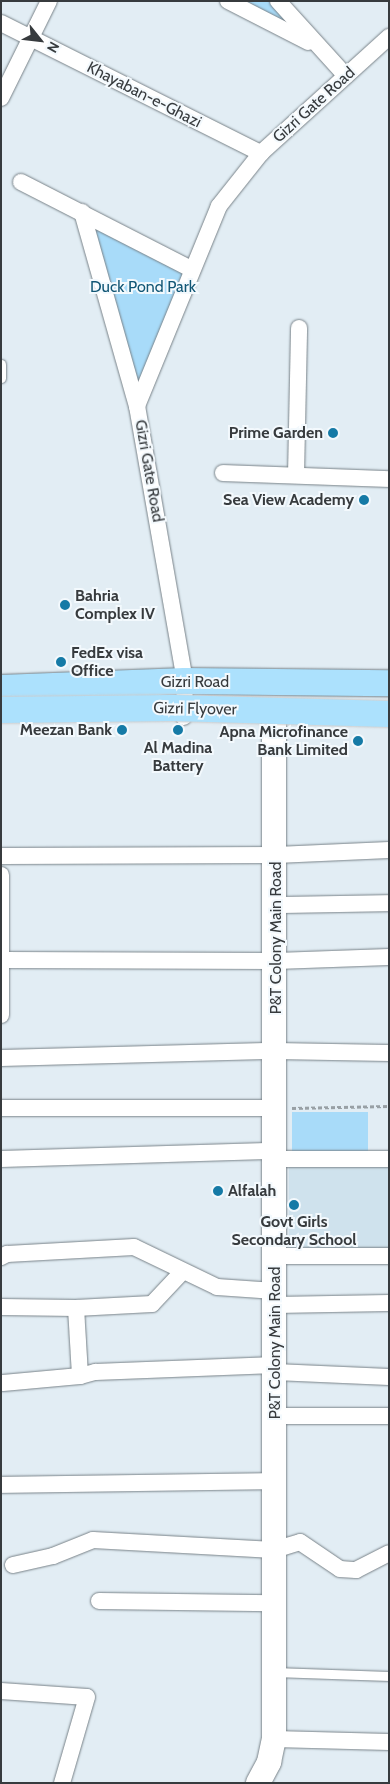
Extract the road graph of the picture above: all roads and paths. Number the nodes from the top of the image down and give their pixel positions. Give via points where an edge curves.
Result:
1 (49, 1) edge
2 (228, 1) edge
3 (278, 1) edge
4 (1, 23) edge
5 (389, 37) edge
6 (32, 38) junction
7 (317, 47) junction
8 (346, 76) junction
9 (1, 98) edge
10 (261, 154) junction
11 (21, 182) dead end
12 (82, 212) junction
13 (191, 269) junction
14 (299, 328) dead end
15 (1, 364) edge
16 (1, 378) edge
17 (137, 406) junction
18 (223, 473) dead end
19 (296, 475) junction
20 (389, 479) edge
21 (185, 681) junction
22 (389, 683) edge
23 (1, 688) edge
24 (1, 696) edge
25 (389, 697) edge
26 (1, 710) edge
27 (389, 714) edge
28 (184, 719) junction
29 (274, 721) junction
30 (1, 722) edge
31 (389, 723) edge
32 (389, 850) edge
33 (276, 855) junction
34 (1, 856) edge
35 (1, 875) edge
36 (389, 903) edge
37 (276, 905) junction
38 (389, 957) edge
39 (3, 960) junction
40 (276, 962) junction
41 (1, 1016) edge
42 (275, 1051) junction
43 (389, 1053) edge
44 (1, 1058) edge
45 (389, 1106) edge
46 (1, 1108) edge
47 (275, 1108) junction
48 (275, 1155) junction
49 (1, 1159) edge
50 (389, 1159) edge
51 (275, 1256) junction
52 (389, 1256) edge
53 (1, 1257) edge
54 (183, 1271) junction
55 (275, 1298) junction
56 (389, 1303) edge
57 (1, 1307) edge
58 (76, 1308) junction
59 (275, 1368) junction
60 (80, 1376) junction
61 (389, 1377) edge
62 (2, 1384) edge
63 (275, 1416) junction
64 (389, 1416) edge
65 (274, 1481) junction
66 (1, 1485) edge
67 (274, 1550) junction
68 (389, 1553) edge
69 (13, 1565) dead end
70 (99, 1601) dead end
71 (274, 1603) junction
72 (274, 1672) junction
73 (389, 1676) edge
74 (1, 1691) edge
75 (274, 1739) junction
76 (389, 1742) edge
77 (62, 1783) edge
78 (258, 1783) edge

1 - 6 street
2 - 7 street
3 - 7 street
4 - 6 street, Khayaban-e-Ghazi
5 - 8 street, Gizri Gate Road
6 - 9 street
6 - 10 street, Khayaban-e-Ghazi
7 - 8 street
8 - 10 street, Gizri Gate Road
10 - 13 street, Gizri Gate Road via 220,206
11 - 12 street
12 - 13 street
12 - 17 street
13 - 17 street, Gizri Gate Road
14 - 19 street
15 - 16 lane
17 - 21 street, Gizri Gate Road
18 - 19 street
19 - 20 street
21 - 22 main road, Gizri Road
21 - 23 main road, Gizri Road
21 - 28 street, Gizri Gate Road
24 - 25 main road, Gizri Flyover
26 - 27 main road, Gizri Flyover, bridge via 173,708
28 - 29 main road
28 - 30 main road
29 - 31 main road
29 - 33 street, P&T Colony Main Road
32 - 33 street
33 - 34 street
33 - 37 street, P&T Colony Main Road
35 - 39 street
36 - 37 street
37 - 40 street, P&T Colony Main Road
38 - 40 street
39 - 40 street
39 - 41 street
40 - 42 street, P&T Colony Main Road
42 - 43 street
42 - 44 street
42 - 47 street, P&T Colony Main Road
45 - 47 path
46 - 47 street
47 - 48 street, P&T Colony Main Road
48 - 49 street
48 - 50 street
48 - 51 street, P&T Colony Main Road
51 - 52 street
51 - 55 street, P&T Colony Main Road
53 - 54 street via 7,1254 134,1247
54 - 55 street via 217,1287
54 - 58 street via 152,1304
55 - 56 street
55 - 59 street, P&T Colony Main Road
57 - 58 street
58 - 60 street
59 - 60 street via 95,1372
59 - 61 street
59 - 63 street, P&T Colony Main Road
60 - 62 street
63 - 64 street
63 - 65 street, P&T Colony Main Road
65 - 66 street
65 - 67 street, P&T Colony Main Road
67 - 68 street via 300,1542 340,1569 356,1570
67 - 69 street via 93,1540 53,1556
67 - 71 street, P&T Colony Main Road
70 - 71 street
71 - 72 street, P&T Colony Main Road
72 - 73 lane
72 - 75 street, P&T Colony Main Road
74 - 77 street via 88,1696
75 - 76 street
75 - 78 street, P&T Colony Main Road via 270,1762

